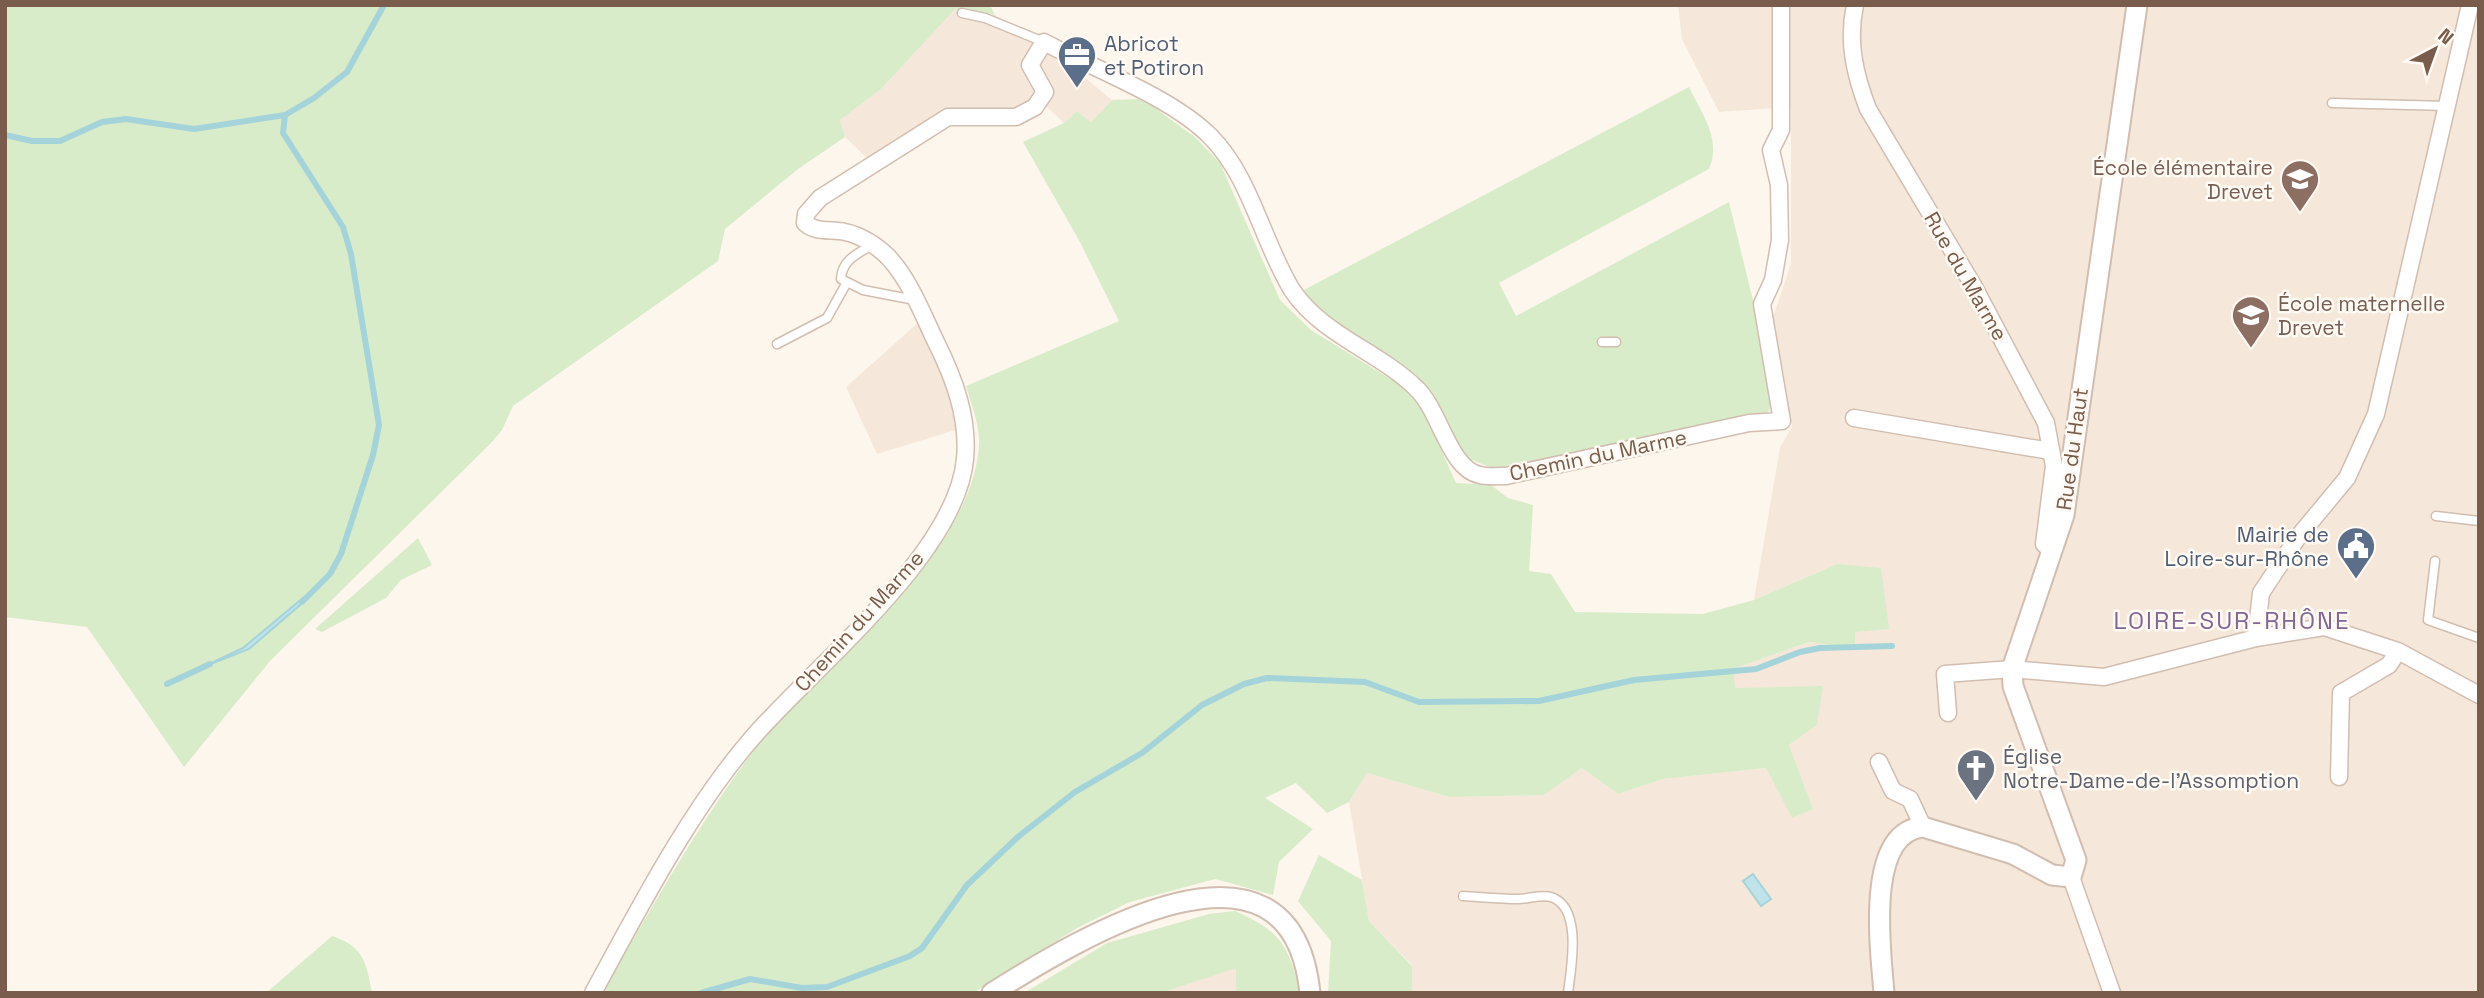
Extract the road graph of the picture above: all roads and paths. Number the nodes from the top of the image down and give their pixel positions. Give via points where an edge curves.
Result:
1 (1781, 5) edge
2 (1855, 5) edge
3 (2137, 5) edge
4 (2470, 5) edge
5 (962, 13) dead end
6 (1044, 42) junction
7 (2332, 103) dead end
8 (2446, 106) junction
9 (872, 245) junction
10 (846, 284) junction
11 (915, 300) junction
12 (1602, 342) dead end
13 (1616, 342) dead end
14 (777, 344) dead end
15 (1854, 418) dead end
16 (2050, 451) junction
17 (2436, 516) dead end
18 (2479, 521) edge
19 (2052, 551) junction
20 (2435, 561) dead end
21 (2479, 638) edge
22 (2256, 639) junction
23 (2398, 651) junction
24 (2012, 669) junction
25 (2479, 695) edge
26 (1948, 713) dead end
27 (1879, 762) dead end
28 (2339, 777) dead end
29 (1923, 827) junction
30 (2071, 877) junction
31 (1463, 896) dead end
32 (593, 993) edge
33 (992, 993) edge
34 (1310, 993) edge
35 (1568, 993) edge
36 (1884, 993) edge
37 (2112, 993) edge

1 - 6 street, Chemin du Marme via 1780,130 1771,150 1779,185 1780,240 1773,280 1762,304 1782,421 1749,423 1506,476 1478,475 1455,458 1431,403 1415,386 1309,311 1293,291 1231,163 1211,138 1175,109
2 - 16 street, Rue du Marme via 1853,59 1868,109 2014,361 2046,423
3 - 19 street, Rue du Haut via 2064,515
4 - 8 street
5 - 6 lane
6 - 9 street, Chemin du Marme via 1030,65 1045,92 1035,107 1016,117 948,117 836,185 806,214 805,223 811,229 855,234
7 - 8 lane
8 - 22 street via 2376,414 2347,478 2298,537 2261,593
9 - 10 lane via 841,268
9 - 11 street, Chemin du Marme via 889,258
10 - 11 lane
10 - 14 lane via 827,318
11 - 32 street, Chemin du Marme via 953,376 966,433 965,461 951,504 905,575 719,779
12 - 13 lane
15 - 16 street
16 - 19 street, Rue du Marme via 2054,466 2044,544
17 - 18 lane
19 - 24 street, Rue du Haut
20 - 21 lane via 2428,620
22 - 23 street via 2324,627
22 - 24 street via 2104,677
23 - 25 street
23 - 28 street via 2389,665 2340,693
24 - 26 street via 1945,674
24 - 30 street via 2013,686 2076,860
27 - 29 street via 1893,791 1910,799
29 - 30 street via 2013,854 2052,875
29 - 36 street via 1913,828 1898,841 1884,874 1879,916
30 - 37 street
31 - 35 lane via 1518,899 1548,895 1556,899 1569,914 1574,947
33 - 34 street via 1060,952 1137,916 1222,896 1257,904 1288,925 1304,955

